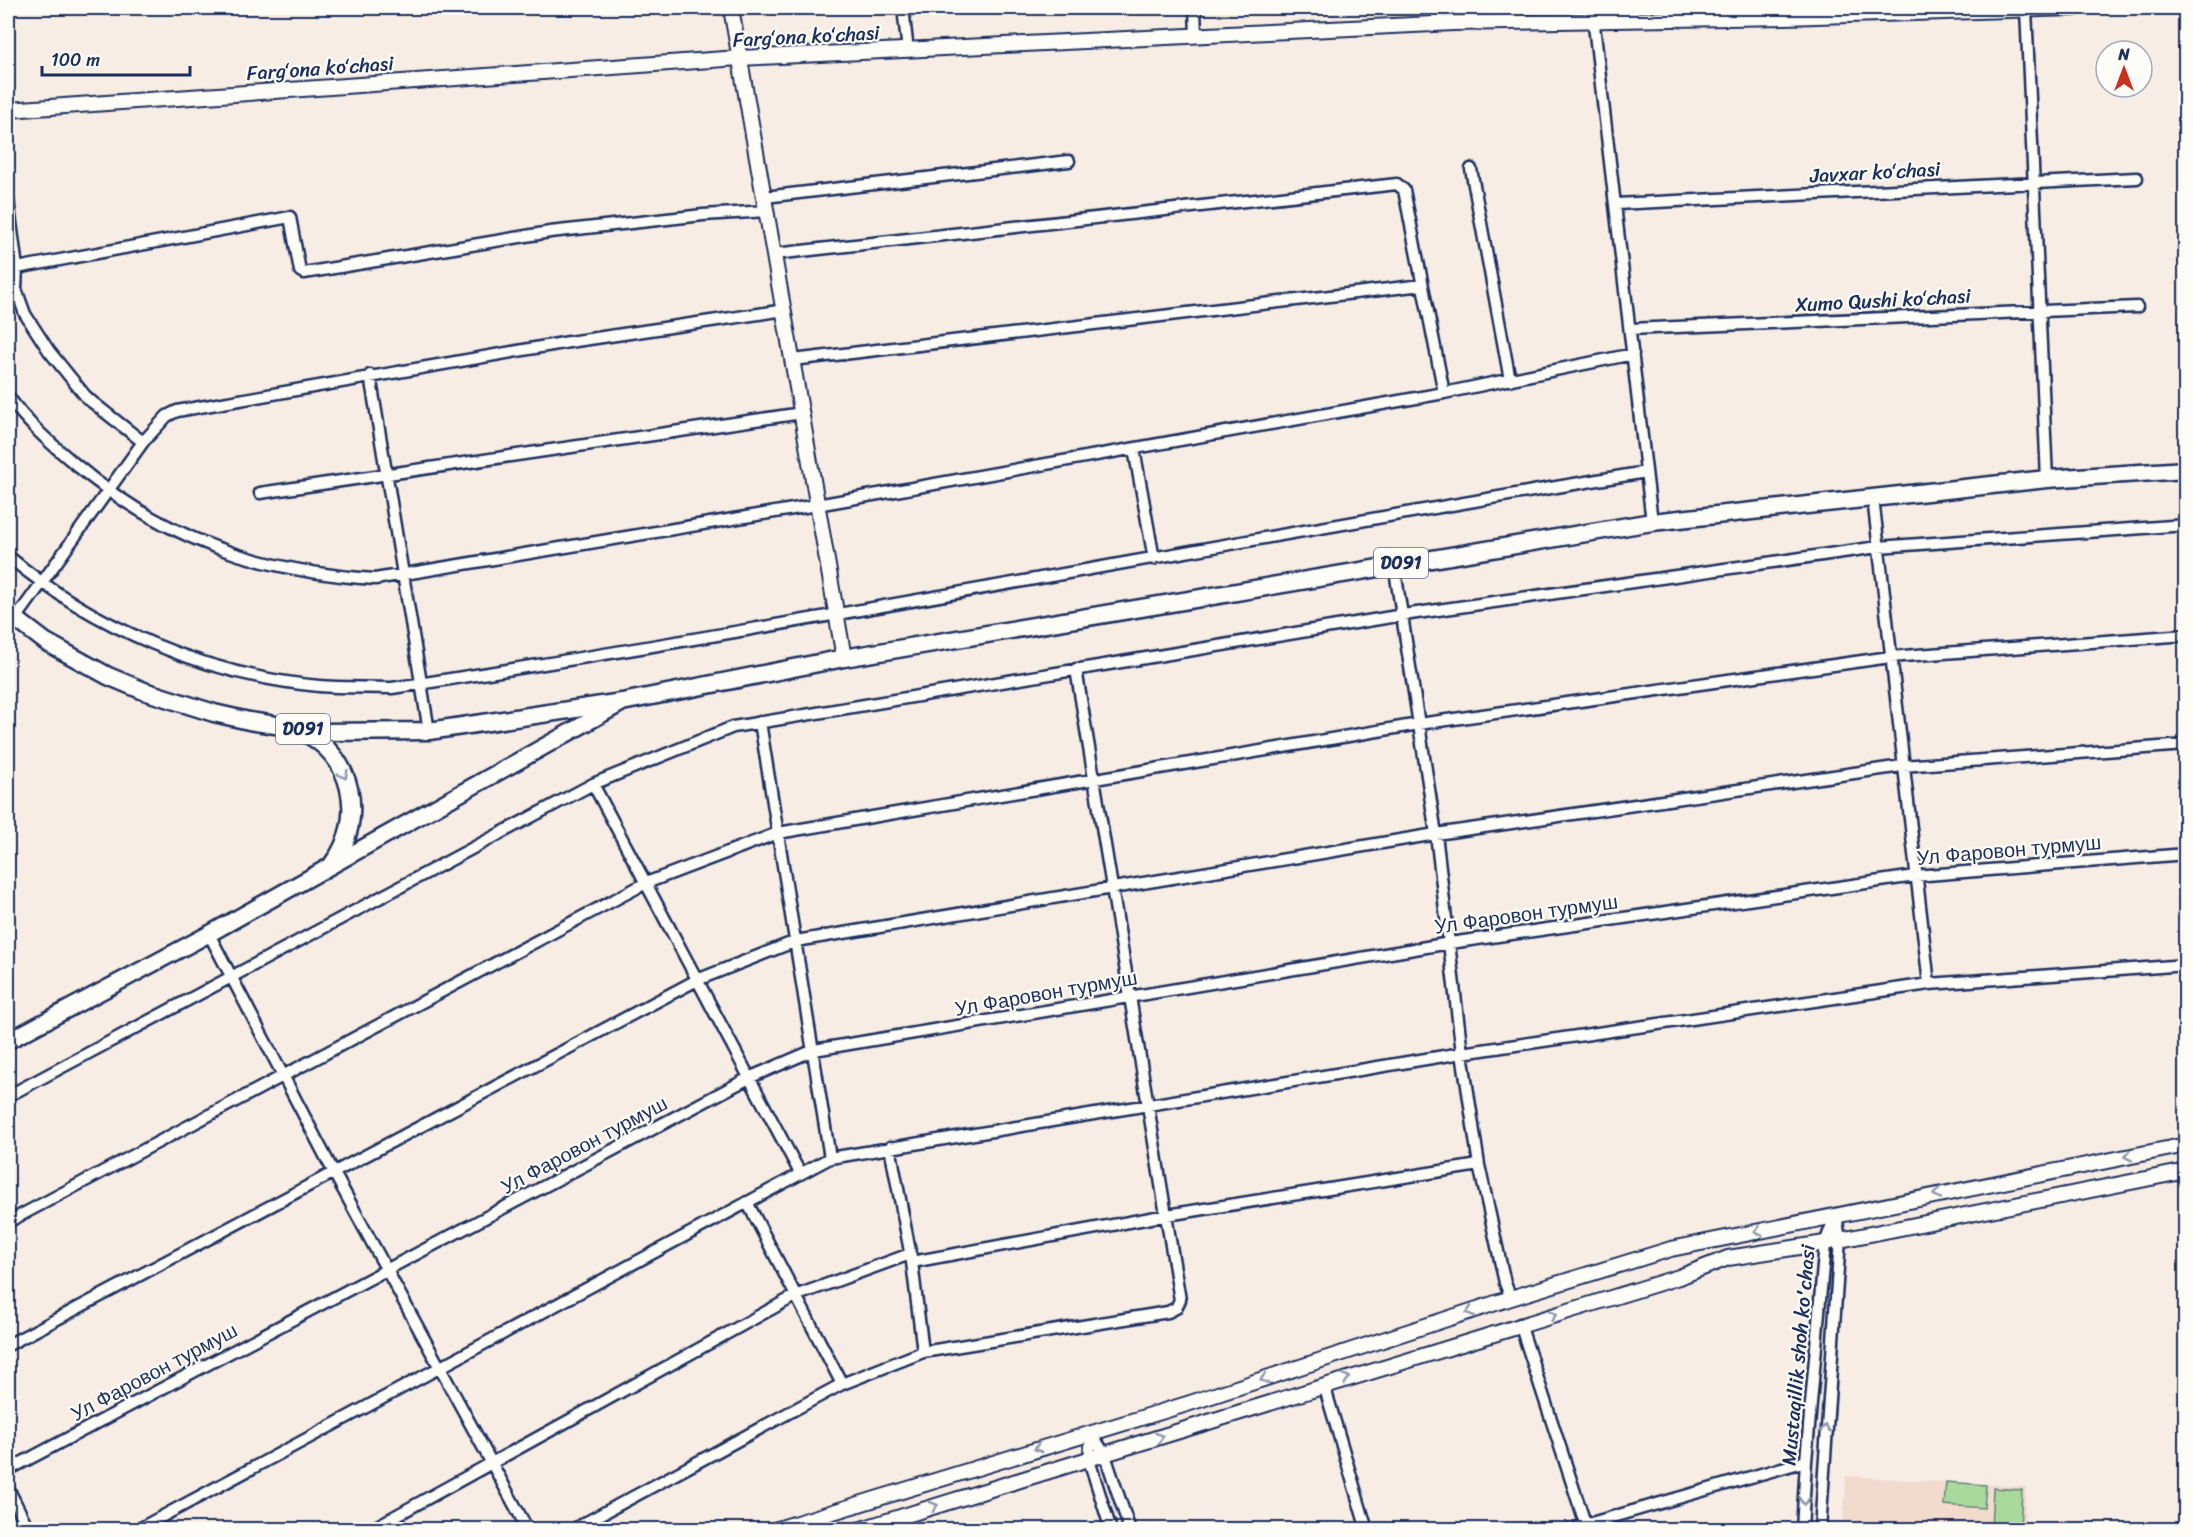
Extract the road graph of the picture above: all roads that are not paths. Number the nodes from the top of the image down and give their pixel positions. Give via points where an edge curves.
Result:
1 (731, 8) edge
2 (903, 8) edge
3 (1195, 8) edge
4 (1437, 8) edge
5 (2074, 8) edge
6 (2026, 9) edge
7 (1592, 14) edge
8 (1437, 24) junction
9 (1196, 36) junction
10 (908, 51) junction
11 (739, 58) junction
12 (8, 110) edge
13 (1069, 160) dead end
14 (1471, 169) dead end
15 (2137, 178) dead end
16 (2034, 181) junction
17 (8, 199) edge
18 (766, 204) junction
19 (1616, 204) junction
20 (775, 254) junction
21 (17, 268) junction
22 (1422, 285) junction
23 (2138, 307) dead end
24 (785, 310) junction
25 (2040, 310) junction
26 (1630, 329) junction
27 (1633, 354) junction
28 (793, 360) junction
29 (370, 375) junction
30 (1510, 380) junction
31 (1443, 393) junction
32 (8, 396) edge
33 (802, 413) junction
34 (143, 442) junction
35 (1134, 449) junction
36 (2186, 470) edge
37 (1646, 472) junction
38 (386, 474) junction
39 (2047, 479) junction
40 (106, 491) junction
41 (260, 493) dead end
42 (1873, 498) junction
43 (816, 505) junction
44 (1652, 522) junction
45 (2186, 525) edge
46 (1878, 547) junction
47 (8, 556) edge
48 (1154, 559) junction
49 (1395, 564) junction
50 (404, 576) junction
51 (42, 583) junction
52 (835, 615) junction
53 (1403, 615) junction
54 (11, 616) edge
55 (2186, 635) edge
56 (1890, 657) junction
57 (844, 658) junction
58 (1076, 669) junction
59 (421, 684) junction
60 (622, 702) junction
61 (760, 722) junction
62 (1419, 724) junction
63 (285, 727) junction
64 (429, 731) junction
65 (2186, 745) edge
66 (1902, 766) junction
67 (1095, 779) junction
68 (593, 784) junction
69 (778, 833) junction
70 (1436, 834) junction
71 (2186, 854) edge
72 (333, 863) junction
73 (1915, 876) junction
74 (646, 883) junction
75 (1112, 888) junction
76 (209, 934) junction
77 (796, 941) junction
78 (1450, 943) junction
79 (2186, 965) edge
80 (230, 977) junction
81 (697, 980) junction
82 (1929, 984) junction
83 (1131, 997) junction
84 (8, 1041) edge
85 (814, 1050) junction
86 (1462, 1053) junction
87 (284, 1075) junction
88 (751, 1077) junction
89 (8, 1096) edge
90 (1146, 1103) junction
91 (2186, 1145) edge
92 (890, 1147) junction
93 (830, 1158) junction
94 (1479, 1165) junction
95 (333, 1171) junction
96 (2186, 1171) edge
97 (800, 1173) junction
98 (747, 1202) junction
99 (1836, 1214) junction
100 (1167, 1215) junction
101 (8, 1222) edge
102 (1788, 1225) junction
103 (1840, 1239) junction
104 (1825, 1243) junction
105 (1782, 1250) junction
106 (911, 1258) junction
107 (387, 1269) junction
108 (795, 1296) junction
109 (1511, 1298) junction
110 (1520, 1324) junction
111 (8, 1345) edge
112 (923, 1352) junction
113 (440, 1368) junction
114 (842, 1384) junction
115 (1324, 1385) junction
116 (1092, 1432) junction
117 (1062, 1441) junction
118 (1124, 1449) junction
119 (1105, 1455) junction
120 (1089, 1460) junction
121 (1806, 1461) junction
122 (492, 1464) junction
123 (1070, 1465) junction
124 (8, 1470) edge
125 (1111, 1474) junction
126 (1096, 1479) junction
127 (8, 1488) edge
128 (1585, 1523) junction
129 (861, 1529) edge
130 (29, 1530) edge
131 (137, 1530) edge
132 (370, 1530) edge
133 (528, 1530) edge
134 (573, 1530) edge
135 (774, 1530) edge
136 (1111, 1530) edge
137 (1130, 1530) edge
138 (1367, 1530) edge
139 (1567, 1530) edge
140 (1802, 1530) edge
141 (1820, 1530) edge

1 - 11 street
2 - 10 street
3 - 9 street
4 - 8 street
5 - 6 street, Fargʻona koʻchasi
6 - 7 street, Fargʻona koʻchasi
6 - 16 street
7 - 8 street, Fargʻona koʻchasi
7 - 19 street
8 - 9 street, Fargʻona koʻchasi
9 - 10 street, Fargʻona koʻchasi
10 - 11 street, Fargʻona koʻchasi
11 - 12 street, Fargʻona koʻchasi
11 - 18 street
13 - 18 street
14 - 30 street
15 - 16 street, Javxar koʻchasi
16 - 19 street, Javxar koʻchasi
16 - 25 street
17 - 21 street
18 - 20 street
18 - 21 street via 550,232 304,273 300,271 290,217
19 - 26 street
20 - 22 street via 1397,184 1404,190
20 - 24 street
21 - 34 street via 16,289 25,314 49,351 87,398
22 - 28 street
22 - 31 street
23 - 25 street, Xumo Qushi koʻchasi
24 - 28 street
24 - 29 street
25 - 26 street, Xumo Qushi koʻchasi
25 - 39 street
26 - 27 street
27 - 30 street
27 - 37 street
28 - 33 street
29 - 34 street via 177,411 167,416
29 - 38 street
30 - 31 street
31 - 35 street
32 - 40 street via 51,444
33 - 38 street
33 - 43 street
34 - 40 street
35 - 43 street
35 - 48 street
36 - 39 main road, D091
37 - 44 street
37 - 48 street
38 - 41 street
38 - 50 street
39 - 42 main road, D091
40 - 50 street via 160,524 260,563 338,577
40 - 51 street
42 - 44 main road, D091
42 - 46 street
43 - 50 street
43 - 52 street
44 - 49 main road, D091
45 - 46 street
46 - 53 street
46 - 56 street
47 - 51 street
48 - 52 street
49 - 53 street
49 - 57 main road, D091
50 - 59 street
51 - 54 street
51 - 59 street via 156,644 250,674 320,686 392,688
52 - 57 street
52 - 59 street
53 - 58 street
53 - 62 street
54 - 63 main road, D091 via 77,660 144,691 214,713
55 - 56 street
56 - 62 street
56 - 66 street
57 - 60 main road, D091
58 - 61 street
58 - 67 street
59 - 64 street
60 - 64 main road, D091
60 - 72 main road
61 - 68 street via 733,727
61 - 69 street
62 - 67 street
62 - 70 street
63 - 64 main road, D091 via 357,733
63 -> 72 main road via 307,734 325,747 348,782 350,831
65 - 66 street
66 - 70 street
66 - 73 street
67 - 69 street
67 - 75 street
68 - 74 street
68 - 80 street
69 - 74 street
69 - 77 street
70 - 75 street
70 - 78 street
71 - 73 street, Ул Фаровон турмуш
72 - 76 main road
73 - 78 street, Ул Фаровон турмуш
73 - 82 street
74 - 81 street
74 - 87 street
75 - 77 street
75 - 83 street
76 - 80 street
76 - 84 main road
77 - 81 street
77 - 85 street
78 - 83 street, Ул Фаровон турмуш
78 - 86 street
79 - 82 street
80 - 87 street
80 - 89 street
81 - 88 street
81 - 95 street
82 - 86 street
83 - 85 street, Ул Фаровон турмуш
83 - 90 street
85 - 88 street, Ул Фаровон турмуш
85 - 93 street
86 - 90 street
86 - 94 street
87 - 95 street
87 - 101 street
88 - 97 street
88 - 107 street, Ул Фаровон турмуш
90 - 92 street
90 - 100 street
91 -> 99 street
92 - 93 street
92 - 106 street
93 - 97 street
94 - 100 street
94 - 109 street
95 - 107 street
95 - 111 street
96 - 103 street
97 - 98 street
98 - 108 street
98 - 113 street
99 - 102 street
99 - 103 street, Mustaqillik shoh ko'chasi
99 - 104 street, Mustaqillik shoh ko'chasi
100 - 106 street
100 - 112 street via 1180,1300 1176,1308
102 - 105 street via 1793,1236 1789,1246
102 -> 109 street via 1671,1250
103 - 104 street
141 -> 103 street, Mustaqillik shoh ko'chasi
104 - 105 street
104 - 121 street, Mustaqillik shoh ko'chasi
110 -> 105 street via 1679,1277 1728,1258
106 - 108 street
106 - 112 street
107 - 113 street
107 - 124 street, Ул Фаровон турмуш
108 - 114 street
108 - 122 street
109 -> 116 street
115 -> 110 street
110 - 128 street
112 - 114 street
113 - 122 street
113 - 131 street
114 - 134 street
118 -> 115 street
115 - 138 street
116 - 117 street
116 - 119 street
116 - 120 street
117 - 123 street via 1070,1446 1073,1455
117 -> 135 street
118 - 119 street
118 - 125 street
119 - 120 street
119 - 125 street
120 - 123 street
120 - 126 street
121 - 128 street
121 -> 140 street, Mustaqillik shoh ko'chasi
122 - 132 street
122 - 133 street
123 - 126 street
129 -> 123 street
125 - 137 street
126 - 136 street
127 - 130 street
128 - 139 street

